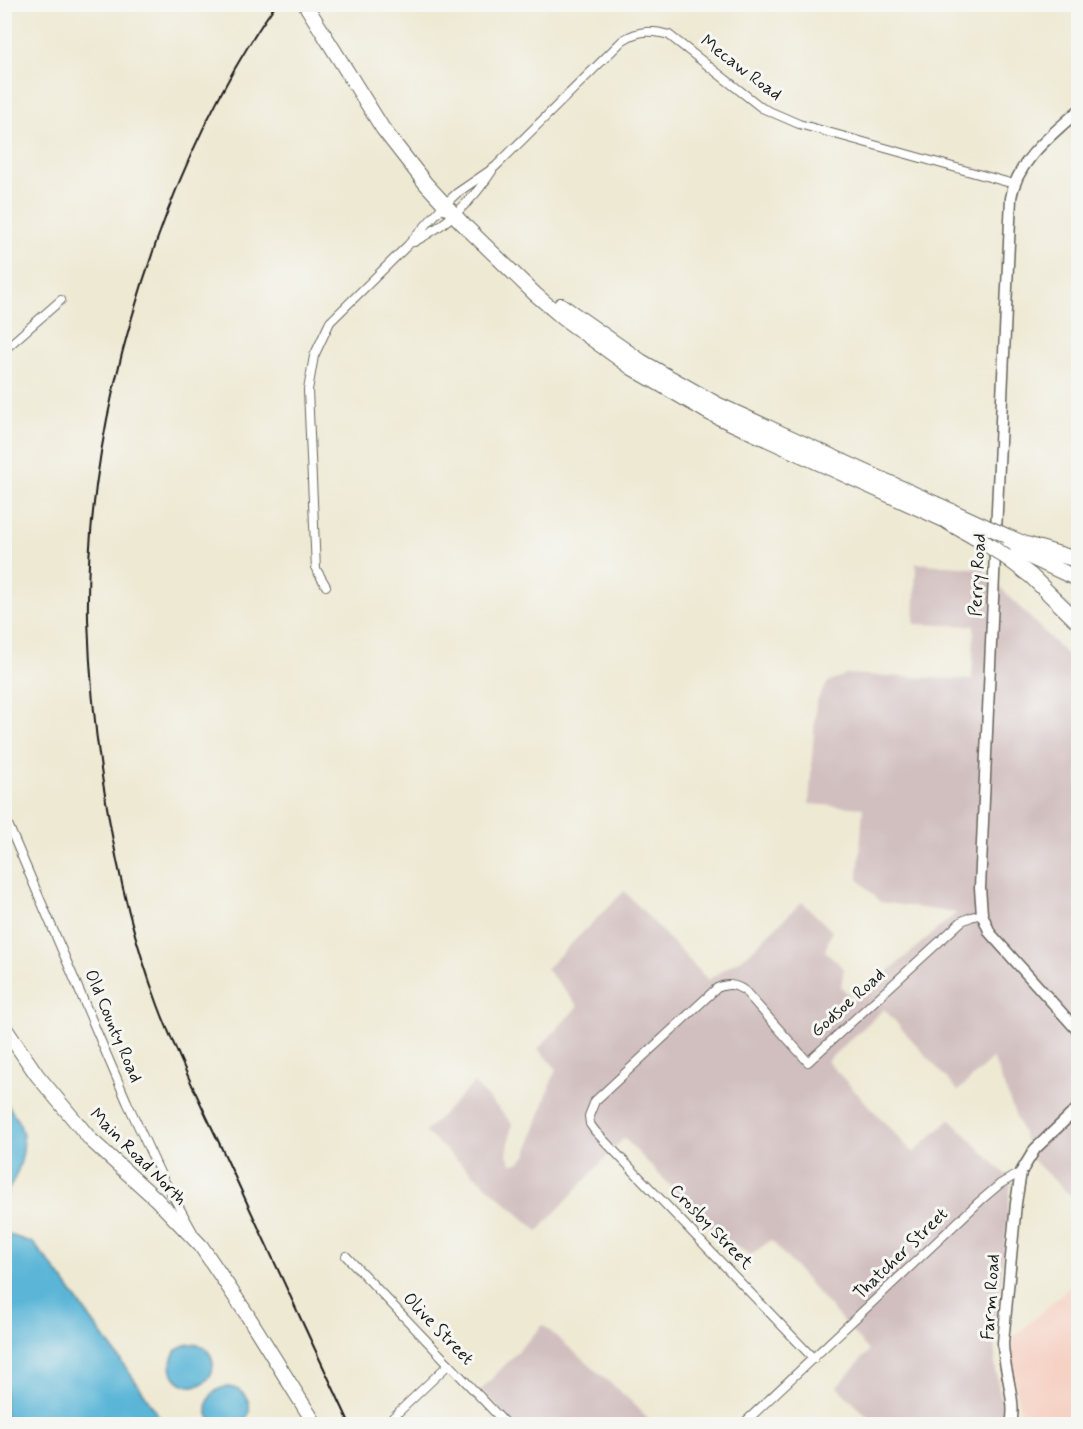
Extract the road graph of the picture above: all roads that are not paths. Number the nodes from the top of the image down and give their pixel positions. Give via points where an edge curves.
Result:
1 (305, 6) edge
2 (1078, 111) edge
3 (495, 166) junction
4 (1014, 184) junction
5 (449, 210) junction
6 (408, 245) junction
7 (511, 269) junction
8 (62, 300) dead end
9 (4, 350) edge
10 (948, 522) joint
11 (985, 536) junction
12 (1028, 545) junction
13 (1007, 546) junction
14 (1078, 560) edge
15 (1078, 570) edge
16 (1078, 579) edge
17 (326, 586) dead end
18 (1078, 622) edge
19 (4, 814) edge
20 (982, 914) junction
21 (4, 1027) edge
22 (1078, 1031) edge
23 (1078, 1108) edge
24 (589, 1116) joint
25 (1022, 1172) junction
26 (201, 1246) junction
27 (346, 1256) dead end
28 (814, 1359) junction
29 (449, 1364) junction
30 (315, 1425) edge
31 (386, 1425) edge
32 (506, 1425) edge
33 (743, 1425) edge
34 (1011, 1425) edge

1 - 5 main road via 383,129
2 - 4 street, Perry Road via 1032,155
3 - 4 street, Mecaw Road via 624,40 635,33 657,32 682,44 762,108 779,117
3 - 5 street, Mecaw Road via 481,189
3 - 5 street, Mecaw Road via 457,193
4 - 20 street, Perry Road via 1007,264
5 - 6 street
5 - 6 street via 439,228
5 - 7 main road
6 - 17 street via 330,322 314,356 308,390 316,569
7 - 10 main road via 583,333 677,395 740,428
7 - 11 main road via 621,348 687,389
8 - 9 street
10 - 11 highway
11 - 13 highway, bridge
12 - 13 main road
12 - 14 highway
12 - 15 highway
13 - 16 highway
13 - 18 highway via 1030,576
19 - 26 street, Old County Road via 127,1102 161,1175
20 - 22 street, Perry Road via 995,939
20 - 24 street, Godsoe Road via 962,921 808,1062 739,986 717,988 595,1101
21 - 26 main road, Main Road North via 91,1140
23 - 25 street, Thatcher Street via 1035,1149
24 - 28 street, Crosby Street via 595,1131
25 - 28 street, Thatcher Street via 987,1195
25 - 34 street, Farm Road via 1004,1342
26 - 30 main road, Main Road North
27 - 29 street, Olive Street
28 - 33 street, Thatcher Street
29 - 31 street
29 - 32 street, Olive Street

